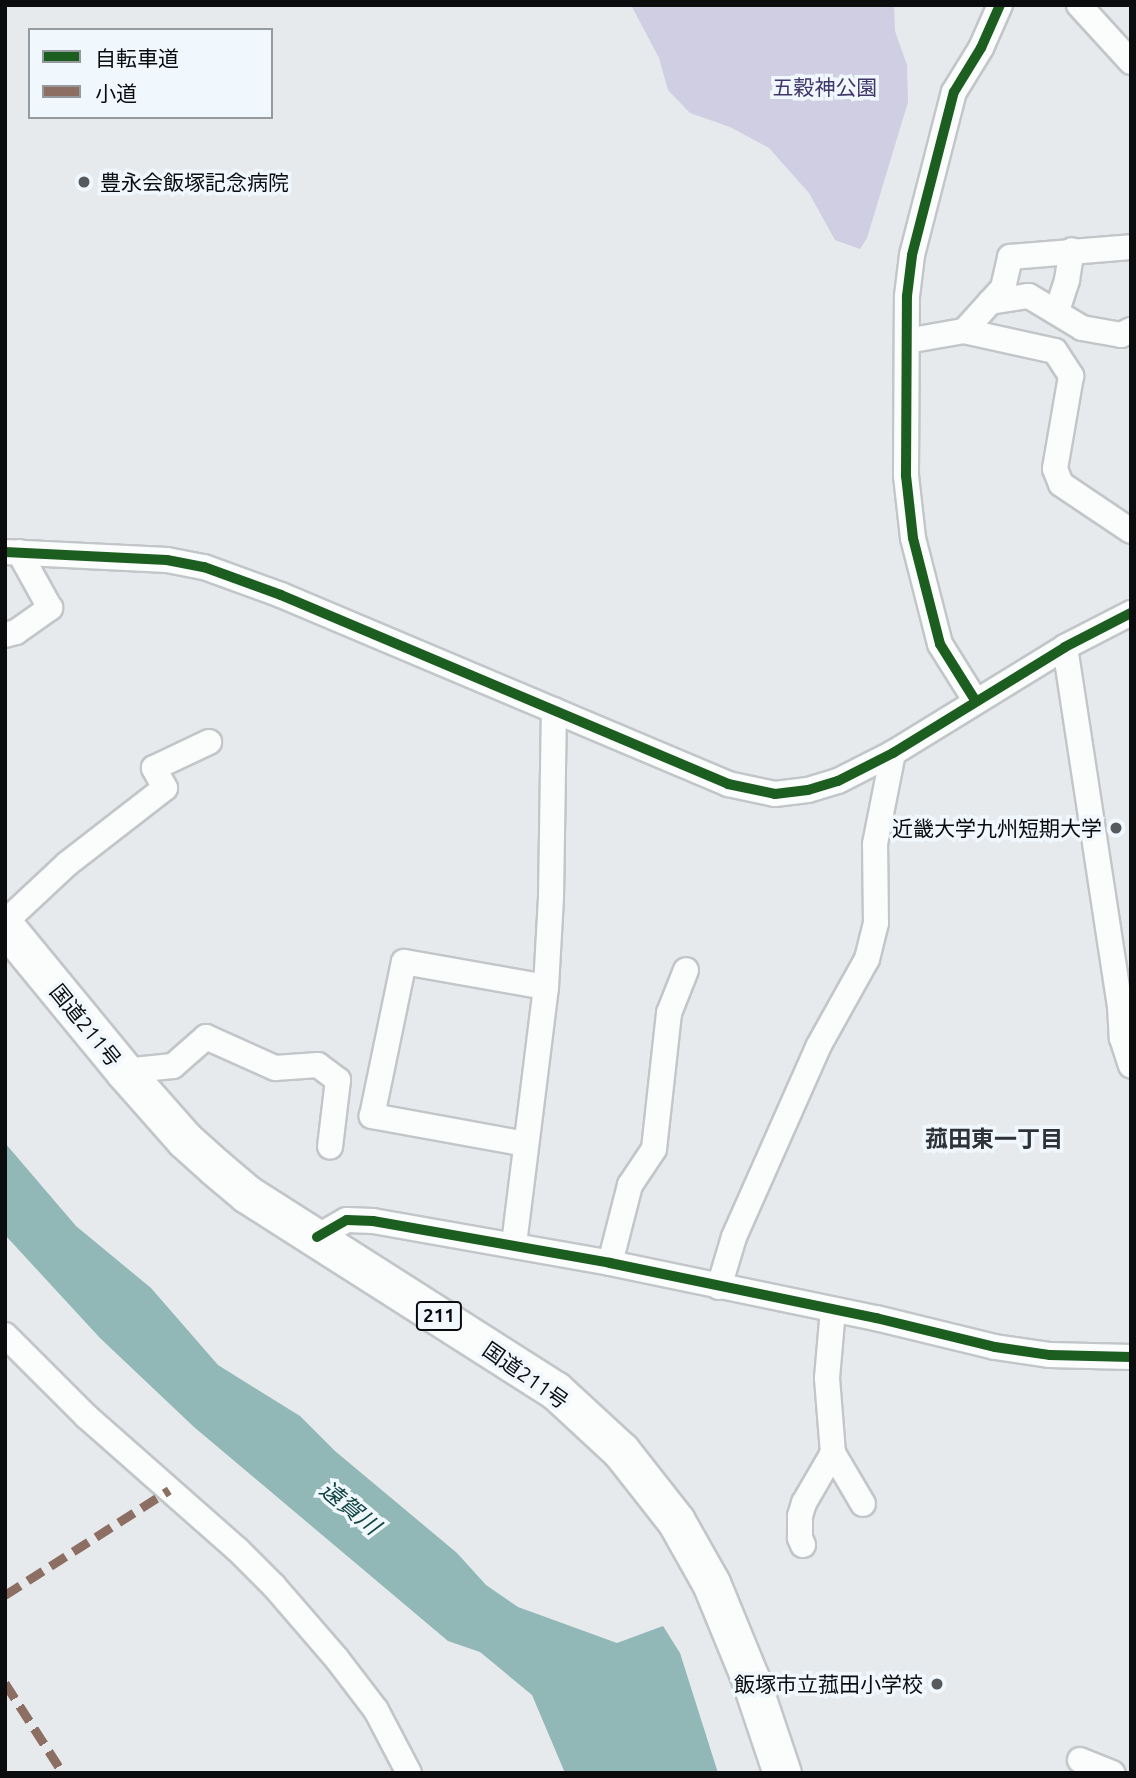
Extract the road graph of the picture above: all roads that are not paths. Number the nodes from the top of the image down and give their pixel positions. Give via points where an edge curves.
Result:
1 (1000, 5) edge
2 (1079, 5) edge
3 (1131, 62) edge
4 (1131, 247) edge
5 (1072, 250) junction
6 (990, 302) junction
7 (1057, 311) junction
8 (964, 331) junction
9 (1131, 331) edge
10 (907, 341) junction
11 (1131, 531) edge
12 (12, 552) edge
13 (1131, 613) edge
14 (5, 635) edge
15 (1065, 647) junction
16 (975, 700) junction
17 (554, 710) junction
18 (209, 742) dead end
19 (893, 753) junction
20 (5, 924) edge
21 (686, 970) dead end
22 (546, 988) junction
23 (1131, 1066) edge
24 (124, 1071) junction
25 (526, 1144) junction
26 (330, 1147) dead end
27 (317, 1237) junction
28 (514, 1244) junction
29 (610, 1263) junction
30 (719, 1287) junction
31 (833, 1310) junction
32 (5, 1335) edge
33 (1131, 1357) edge
34 (833, 1453) junction
35 (863, 1504) dead end
36 (803, 1545) dead end
37 (1080, 1760) dead end
38 (409, 1773) edge
39 (782, 1773) edge
40 (1112, 1773) edge

1 - 10 street via 954,92 912,254
2 - 3 street
4 - 5 street
5 - 6 street via 1010,257 1003,288
5 - 7 street
6 - 7 street via 1029,296
6 - 8 street
7 - 9 street via 1082,328 1121,335
8 - 10 street
8 - 11 street via 1055,351 1065,361 1071,376 1055,469 1061,484
10 - 16 street via 906,476 913,538 940,645
12 - 14 street via 50,608
12 - 17 street via 167,560 204,567 281,594
13 - 15 street
15 - 16 street
15 - 23 street via 1122,1038
16 - 19 street
17 - 19 street via 728,784 775,794 838,781
17 - 22 street
18 - 20 street via 154,768 165,788 67,863
19 - 30 street via 875,844 876,923 867,959 818,1047 734,1237
20 - 24 highway, 国道211号 / 211
21 - 29 street via 669,1013 654,1150 630,1185
22 - 25 street
22 - 25 street via 404,962 372,1116
24 - 26 street via 173,1066 206,1037 275,1069 318,1065 338,1080
24 - 27 highway, 国道211号 / 211 via 215,1167 247,1194
25 - 28 street
27 - 28 street via 347,1220 373,1220
27 - 39 highway, 国道211号 / 211 via 555,1390 621,1451 676,1521 711,1583
28 - 29 street
29 - 30 street
30 - 31 street
31 - 33 street via 995,1347 1050,1355
31 - 34 street via 827,1378
32 - 38 street via 86,1416 274,1586 376,1710
34 - 35 street
34 - 36 street via 804,1503 800,1516
37 - 40 street

